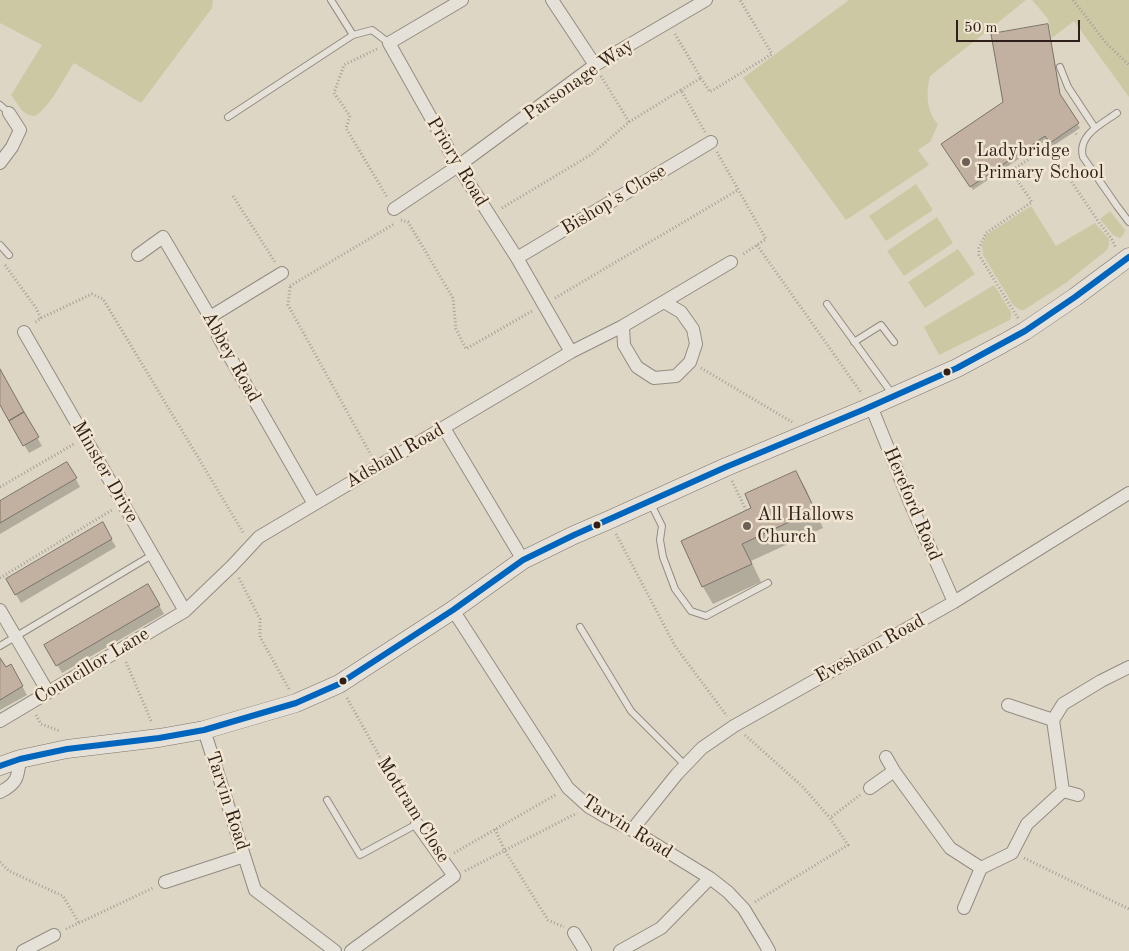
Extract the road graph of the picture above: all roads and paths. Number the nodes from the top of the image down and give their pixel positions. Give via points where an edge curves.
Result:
1 (331, 0) edge
2 (462, 0) edge
3 (552, 0) edge
4 (706, 0) edge
5 (740, 0) edge
6 (1073, 0) edge
7 (668, 22) junction
8 (353, 35) junction
9 (389, 43) junction
10 (595, 65) junction
11 (1129, 65) edge
12 (1060, 67) dead end
13 (701, 78) junction
14 (681, 90) junction
15 (4, 109) edge
16 (1117, 113) dead end
17 (228, 117) dead end
18 (629, 122) junction
19 (1095, 128) junction
20 (711, 142) junction
21 (1082, 144) junction
22 (1048, 147) junction
23 (0, 163) edge
24 (458, 166) junction
25 (738, 190) junction
26 (233, 196) dead end
27 (397, 214) junction
28 (490, 215) junction
29 (1129, 222) edge
30 (757, 245) junction
31 (0, 246) edge
32 (138, 254) dead end
33 (9, 255) dead end
34 (517, 258) junction
35 (1128, 258) edge
36 (731, 262) joint
37 (4, 264) dead end
38 (282, 273) junction
39 (290, 286) junction
40 (664, 302) junction
41 (827, 304) dead end
42 (544, 305) junction
43 (210, 317) junction
44 (41, 318) junction
45 (624, 326) junction
46 (1025, 331) junction
47 (24, 332) joint
48 (854, 342) junction
49 (894, 342) dead end
50 (571, 352) junction
51 (690, 362) junction
52 (893, 396) junction
53 (871, 406) junction
54 (444, 428) junction
55 (808, 431) junction
56 (85, 438) junction
57 (726, 466) junction
58 (377, 467) junction
59 (0, 487) edge
60 (1129, 493) edge
61 (650, 502) junction
62 (123, 503) junction
63 (314, 504) junction
64 (746, 510) dead end
65 (609, 520) junction
66 (251, 546) junction
67 (152, 555) junction
68 (523, 560) junction
69 (232, 566) junction
70 (0, 578) edge
71 (768, 583) dead end
72 (954, 602) junction
73 (0, 610) edge
74 (453, 610) junction
75 (185, 612) junction
76 (580, 628) dead end
77 (16, 637) junction
78 (0, 646) edge
79 (121, 650) junction
80 (1129, 668) edge
81 (339, 684) junction
82 (48, 692) junction
83 (30, 703) junction
84 (296, 703) junction
85 (1008, 705) dead end
86 (1054, 720) junction
87 (0, 721) edge
88 (734, 726) junction
89 (204, 730) junction
90 (60, 731) dead end
91 (158, 738) junction
92 (886, 757) dead end
93 (20, 759) junction
94 (0, 766) edge
95 (686, 766) junction
96 (894, 770) junction
97 (568, 788) junction
98 (870, 788) joint
99 (1063, 791) junction
100 (0, 792) edge
101 (1078, 795) dead end
102 (327, 800) dead end
103 (589, 807) junction
104 (830, 818) junction
105 (417, 824) junction
106 (495, 829) junction
107 (632, 830) junction
108 (505, 850) junction
109 (1012, 853) junction
110 (244, 856) junction
111 (443, 859) junction
112 (0, 862) edge
113 (981, 868) junction
114 (454, 876) junction
115 (710, 878) junction
116 (164, 882) joint
117 (964, 908) dead end
118 (744, 909) junction
119 (1129, 909) edge
120 (79, 923) junction
121 (574, 933) joint
122 (54, 935) joint
123 (23, 951) edge
124 (335, 951) edge
125 (351, 951) edge
126 (585, 951) edge
127 (620, 951) edge
128 (769, 951) edge

1 - 8 lane
2 - 9 street
3 - 10 street
4 - 7 street, Parsonage Way
5 - 13 path via 772,54 710,92
6 - 11 path
7 - 10 street, Parsonage Way
7 - 13 path
8 - 9 lane via 372,30
8 - 17 lane
9 - 24 street, Priory Road
9 - 27 path via 344,65 334,93 350,116 346,128
10 - 18 path
10 - 24 street, Parsonage Way
12 - 19 lane via 1068,87
13 - 14 path
14 - 18 path
14 - 20 path
15 - 23 street via 20,130
16 - 19 lane
18 - 28 path via 592,154
19 - 21 lane
20 - 25 path
20 - 34 street, Bishop's Close
21 - 22 path via 1073,130
21 - 29 lane via 1083,157
22 - 35 path via 1098,221
22 - 46 path via 1011,171 1032,202 986,233 978,248 979,255
24 - 27 street, Parsonage Way
24 - 28 street, Priory Road
25 - 30 path via 766,239
25 - 42 path
26 - 38 path
27 - 39 path
27 - 42 path via 408,222 453,298 456,329 466,349
28 - 34 street, Priory Road
30 - 36 path
30 - 53 path
31 - 33 lane
32 - 43 street, Abbey Road via 163,237
34 - 42 street, Priory Road
35 - 46 street
36 - 40 street, Adshall Road
37 - 44 path
38 - 39 path
38 - 43 street
39 - 58 path via 288,305
40 - 45 street, Adshall Road
40 - 51 street via 681,312 692,329 696,344
41 - 48 lane
42 - 50 street, Priory Road
43 - 63 street, Abbey Road
44 - 47 path
44 - 66 path via 92,294 103,299
45 - 50 street, Adshall Road
45 - 51 street via 624,345 637,367 654,378 676,376
46 - 52 street via 957,368
47 - 56 street, Minster Drive
48 - 49 lane via 881,324
48 - 52 lane
50 - 54 street, Adshall Road
51 - 55 path
52 - 53 street
53 - 55 street
53 - 72 street, Hereford Road
54 - 58 street, Adshall Road
54 - 68 street
55 - 57 street
56 - 59 path
56 - 62 street, Minster Drive
57 - 61 street
57 - 64 path
58 - 63 street, Adshall Road
60 - 72 street, Evesham Road
61 - 65 street
61 - 71 lane via 662,526 663,558 675,588 691,611 706,616
62 - 67 street, Minster Drive
62 - 70 path
63 - 66 street, Adshall Road via 259,537
65 - 68 street
65 - 88 path via 675,646
66 - 69 street, Adshall Road
67 - 75 street, Minster Drive
67 - 77 lane
68 - 74 street
69 - 75 street, Adshall Road
69 - 84 path via 260,620 260,637
72 - 88 street, Evesham Road
73 - 77 street
74 - 81 street
74 - 97 street, Tarvin Road
75 - 79 street, Councillor Lane
76 - 95 lane via 631,711
77 - 78 lane
77 - 82 street
79 - 82 street, Councillor Lane
79 - 91 path
80 - 86 street via 1063,704
81 - 84 street
81 - 105 path, Mottram Close
82 - 83 street, Councillor Lane
83 - 87 street, Councillor Lane
83 - 90 path via 41,724
84 - 89 street
85 - 86 street
86 - 99 street
88 - 95 street, Evesham Road via 702,748
88 - 104 path via 802,786
89 - 91 street
89 - 110 street, Tarvin Road
91 - 93 street via 67,749
92 - 96 street
93 - 94 street
93 - 100 street via 15,781
95 - 107 street, Evesham Road
96 - 98 street
96 - 113 street via 950,848
97 - 103 street, Tarvin Road
97 - 106 path
98 - 104 path
99 - 101 street
99 - 109 street via 1027,824
102 - 105 lane via 360,855
103 - 107 street, Tarvin Road
103 - 108 path
104 - 118 path via 848,845
105 - 111 street, Mottram Close
106 - 108 path
106 - 111 path
107 - 115 street, Tarvin Road
108 - 114 path
108 - 121 path via 548,920
109 - 113 street
109 - 119 path
110 - 116 street
110 - 124 street, Tarvin Road via 255,890
111 - 114 street, Mottram Close
112 - 120 path via 9,871 63,896
113 - 117 street
114 - 125 street, Mottram Close
115 - 118 street, Tarvin Road
115 - 127 street via 661,928
116 - 120 path
118 - 128 street, Tarvin Road
120 - 122 path
121 - 126 street
122 - 123 street

